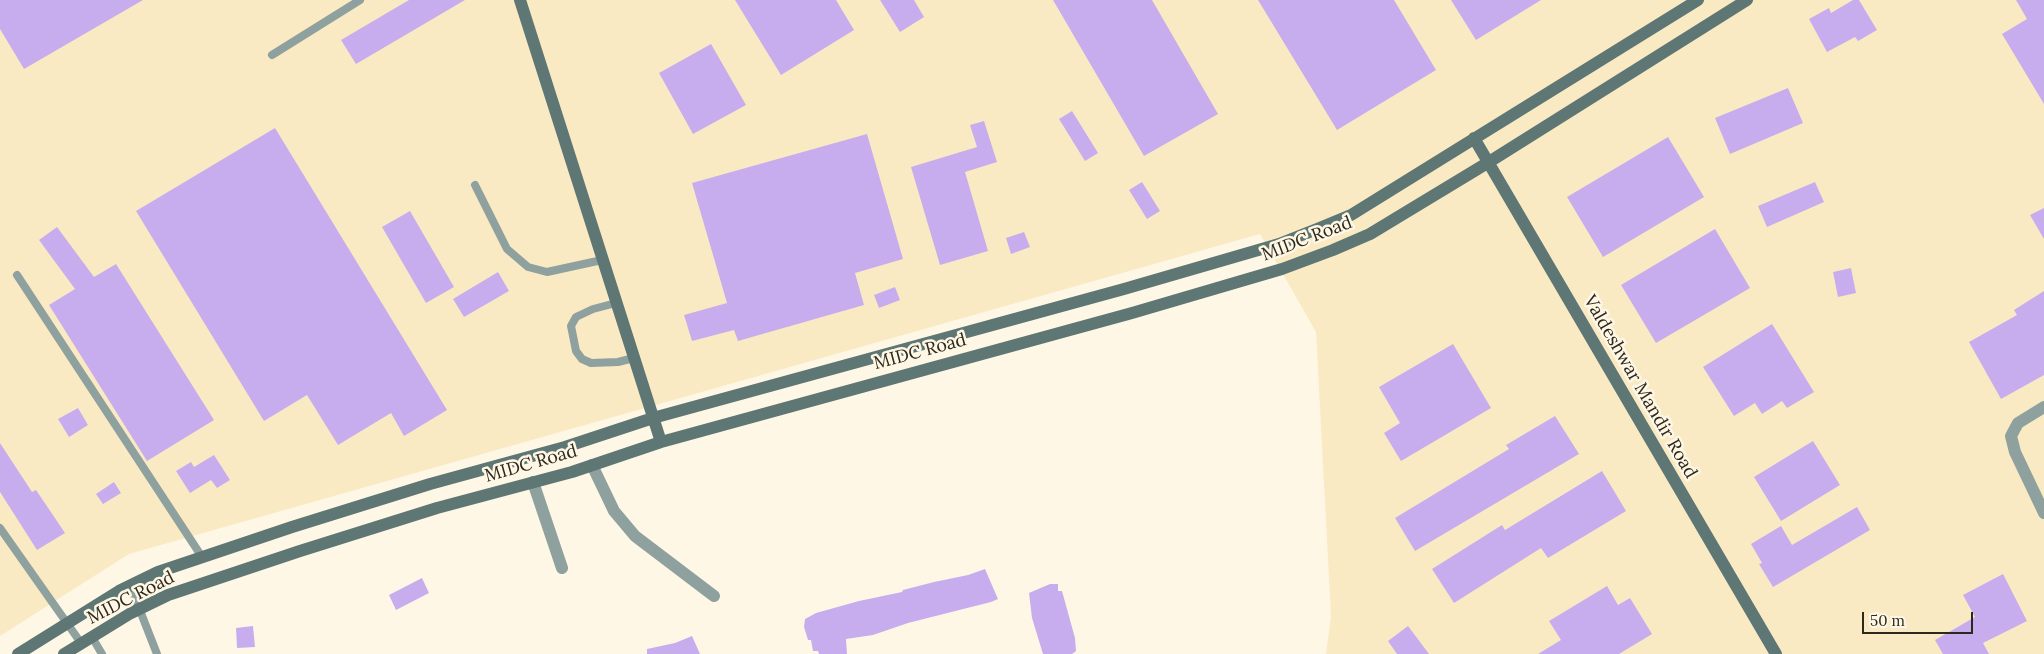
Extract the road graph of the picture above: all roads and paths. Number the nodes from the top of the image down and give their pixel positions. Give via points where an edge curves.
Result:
1 (360, 0) edge
2 (520, 0) edge
3 (1698, 0) edge
4 (1747, 0) edge
5 (272, 55) dead end
6 (1474, 138) junction
7 (1489, 162) junction
8 (475, 185) dead end
9 (602, 260) junction
10 (17, 275) dead end
11 (616, 303) junction
12 (634, 358) junction
13 (2044, 407) edge
14 (653, 418) junction
15 (661, 442) junction
16 (592, 465) junction
17 (533, 482) junction
18 (2044, 513) edge
19 (0, 528) edge
20 (202, 557) junction
21 (562, 568) dead end
22 (130, 585) junction
23 (714, 596) dead end
24 (139, 610) junction
25 (67, 622) junction
26 (87, 640) junction
27 (69, 653) edge
28 (18, 654) edge
29 (102, 654) edge
30 (157, 654) edge
31 (1776, 654) edge

1 - 5 lane
2 - 9 main road
3 - 6 main road, MIDC Road
4 - 7 main road, MIDC Road
6 - 7 main road, Valdeshwar Mandir Road
6 - 14 main road, MIDC Road via 1351,215 1279,244
7 - 15 main road, MIDC Road via 1370,234 1282,269
7 - 31 main road, Valdeshwar Mandir Road
8 - 9 lane via 507,249 528,267 547,272
9 - 11 main road
10 - 20 lane
11 - 12 main road
11 - 12 lane via 576,317 571,326 572,340 582,359 592,363
12 - 14 main road
13 - 18 street via 2018,423 2011,436 2015,452
14 - 15 main road
14 - 20 main road, MIDC Road
15 - 16 main road, MIDC Road
16 - 17 main road, MIDC Road
16 - 23 street via 614,511 635,536
17 - 21 street
17 - 24 main road, MIDC Road via 300,551 168,595
19 - 25 lane
20 - 22 main road, MIDC Road
22 - 24 lane
22 - 25 main road, MIDC Road
24 - 26 main road, MIDC Road
24 - 30 lane
25 - 26 lane
25 - 28 main road, MIDC Road
26 - 27 main road, MIDC Road
26 - 29 lane

